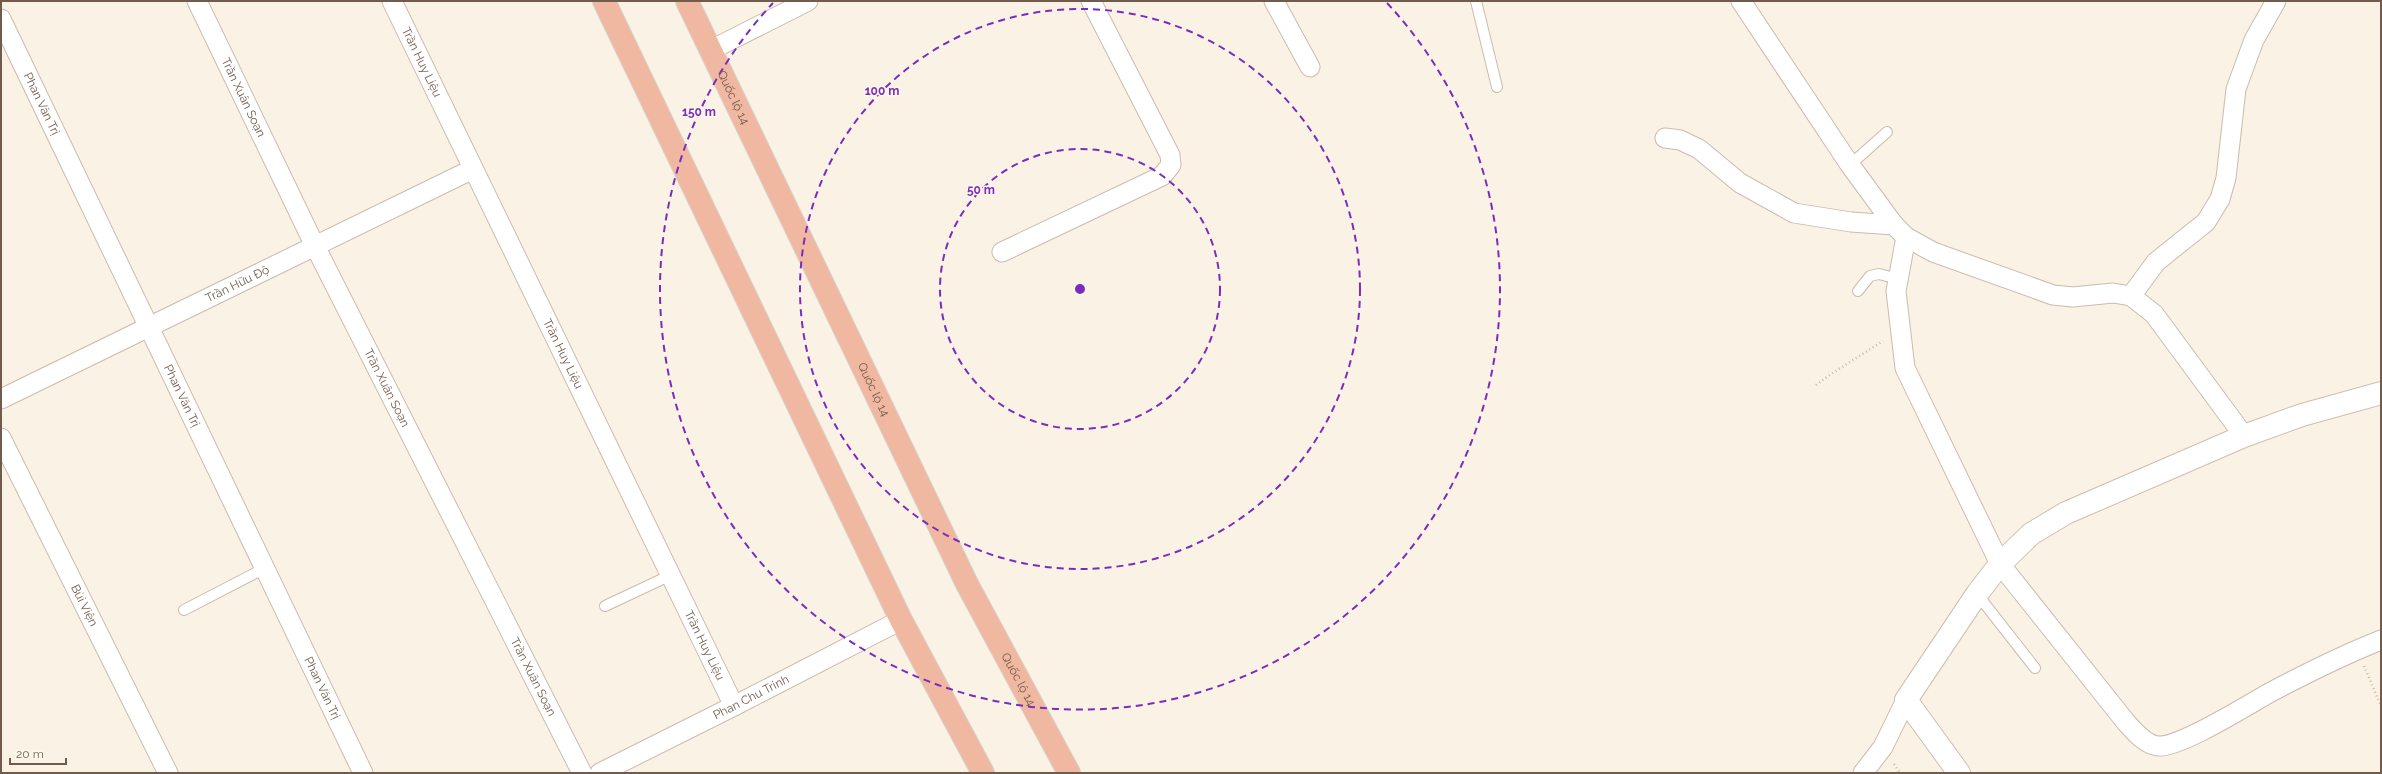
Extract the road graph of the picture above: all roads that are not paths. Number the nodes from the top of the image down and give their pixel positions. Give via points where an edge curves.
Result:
1 (197, 1) edge
2 (392, 1) edge
3 (604, 1) edge
4 (687, 1) edge
5 (808, 1) edge
6 (1091, 1) edge
7 (1274, 1) edge
8 (1476, 1) edge
9 (1742, 1) edge
10 (2276, 1) edge
11 (1, 19) edge
12 (711, 50) junction
13 (1310, 66) dead end
14 (1497, 87) dead end
15 (1887, 132) dead end
16 (1665, 138) dead end
17 (1850, 165) junction
18 (474, 169) junction
19 (1900, 231) junction
20 (315, 246) junction
21 (1002, 252) dead end
22 (1898, 279) junction
23 (1858, 291) dead end
24 (2131, 296) junction
25 (150, 327) junction
26 (2381, 393) edge
27 (1, 400) edge
28 (2244, 436) junction
29 (1, 438) edge
30 (2000, 564) junction
31 (265, 568) junction
32 (671, 575) junction
33 (1977, 594) junction
34 (605, 606) dead end
35 (184, 610) dead end
36 (901, 620) junction
37 (2381, 640) edge
38 (2035, 668) dead end
39 (1906, 700) junction
40 (734, 706) junction
41 (168, 773) edge
42 (363, 773) edge
43 (582, 773) edge
44 (600, 773) edge
45 (983, 773) edge
46 (1069, 773) edge
47 (1863, 773) edge
48 (1959, 773) edge

1 - 20 street, Trần Xuân Soạn
2 - 18 street, Trần Huy Liệu
3 - 36 highway
4 - 12 highway, Quốc lộ 14
5 - 12 street
6 - 21 street via 1170,155 1171,165 1162,176
7 - 13 street
8 - 14 lane
9 - 17 street
10 - 24 street via 2254,40 2236,89 2226,178 2220,199 2206,222 2156,262
11 - 25 street, Phan Văn Trị
12 - 46 highway, Quốc lộ 14 via 967,584
15 - 17 lane
16 - 19 street via 1680,140 1699,148 1740,183 1794,213
17 - 19 street
18 - 20 street, Trần Hữu Độ
18 - 32 street, Trần Huy Liệu
19 - 22 street
19 - 24 street via 1934,252 2053,295 2073,297 2113,293
20 - 25 street, Trần Hữu Độ
20 - 43 street, Trần Xuân Soạn
22 - 23 lane via 1879,274 1870,276
22 - 30 street via 1896,291 1905,368
24 - 28 street via 2154,314
25 - 27 street, Trần Hữu Độ
25 - 31 street, Phan Văn Trị
26 - 28 street via 2302,415
28 - 30 street via 2066,513 2031,534
29 - 41 street, Bùi Viện
30 - 33 street
30 - 37 street via 2125,721 2140,738 2158,746 2194,735
31 - 35 lane
31 - 42 street, Phan Văn Trị
32 - 34 lane
32 - 40 street, Trần Huy Liệu
33 - 38 lane
33 - 39 street
36 - 40 street, Phan Chu Trinh
36 - 45 highway
39 - 47 street via 1883,747
39 - 48 street
40 - 44 street, Phan Chu Trinh

